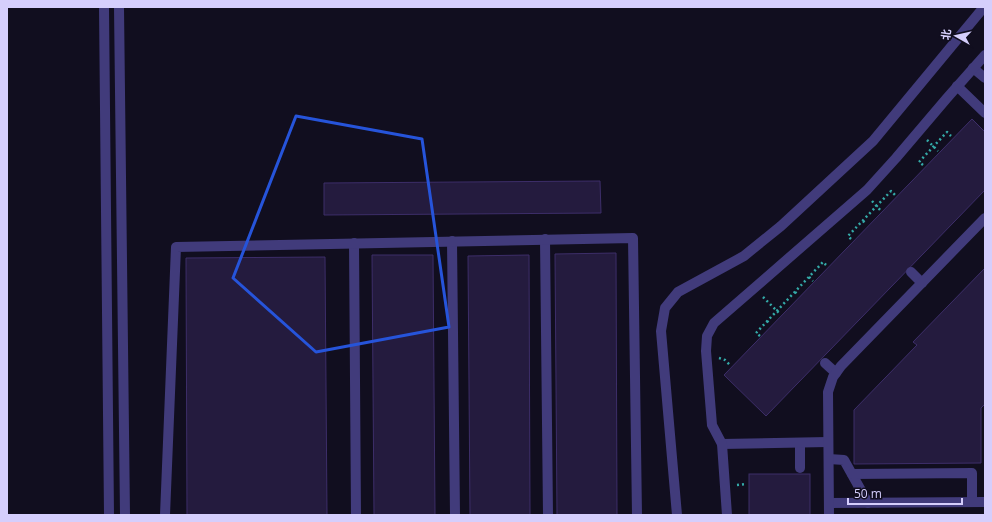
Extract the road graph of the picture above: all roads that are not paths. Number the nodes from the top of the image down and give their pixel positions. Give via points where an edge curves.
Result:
1 (104, 7) edge
2 (119, 7) edge
3 (984, 7) edge
4 (985, 54) edge
5 (973, 68) junction
6 (985, 78) edge
7 (957, 86) junction
8 (985, 113) edge
9 (985, 218) edge
10 (545, 239) junction
11 (452, 241) junction
12 (354, 243) junction
13 (911, 272) dead end
14 (922, 283) junction
15 (825, 363) dead end
16 (836, 373) junction
17 (828, 442) junction
18 (800, 443) junction
19 (722, 444) junction
20 (829, 459) junction
21 (800, 468) dead end
22 (852, 474) junction
23 (972, 502) junction
24 (985, 502) edge
25 (829, 503) junction
26 (868, 503) junction
27 (109, 515) edge
28 (125, 515) edge
29 (165, 515) edge
30 (356, 515) edge
31 (455, 515) edge
32 (548, 515) edge
33 (637, 515) edge
34 (677, 515) edge
35 (727, 515) edge
36 (829, 515) edge

1 - 27 street
2 - 28 street
3 - 34 street via 873,141 781,226 744,256 678,292 665,308 661,331
4 - 5 street
5 - 6 street
5 - 7 street
7 - 8 street
7 - 19 street via 867,190 714,323 707,336 706,350 712,425
9 - 14 street
10 - 11 street
10 - 32 street
10 - 33 street via 633,238
11 - 12 street
11 - 31 street
12 - 29 street via 176,247
12 - 30 street
13 - 14 street
14 - 16 street
15 - 16 street
16 - 17 street via 828,392
17 - 18 street
17 - 20 street
18 - 19 street
18 - 21 street
19 - 35 street
20 - 22 street via 844,460
20 - 25 street
22 - 23 street via 972,473
22 - 26 street
23 - 24 street
23 - 26 street
25 - 26 street
25 - 36 street

